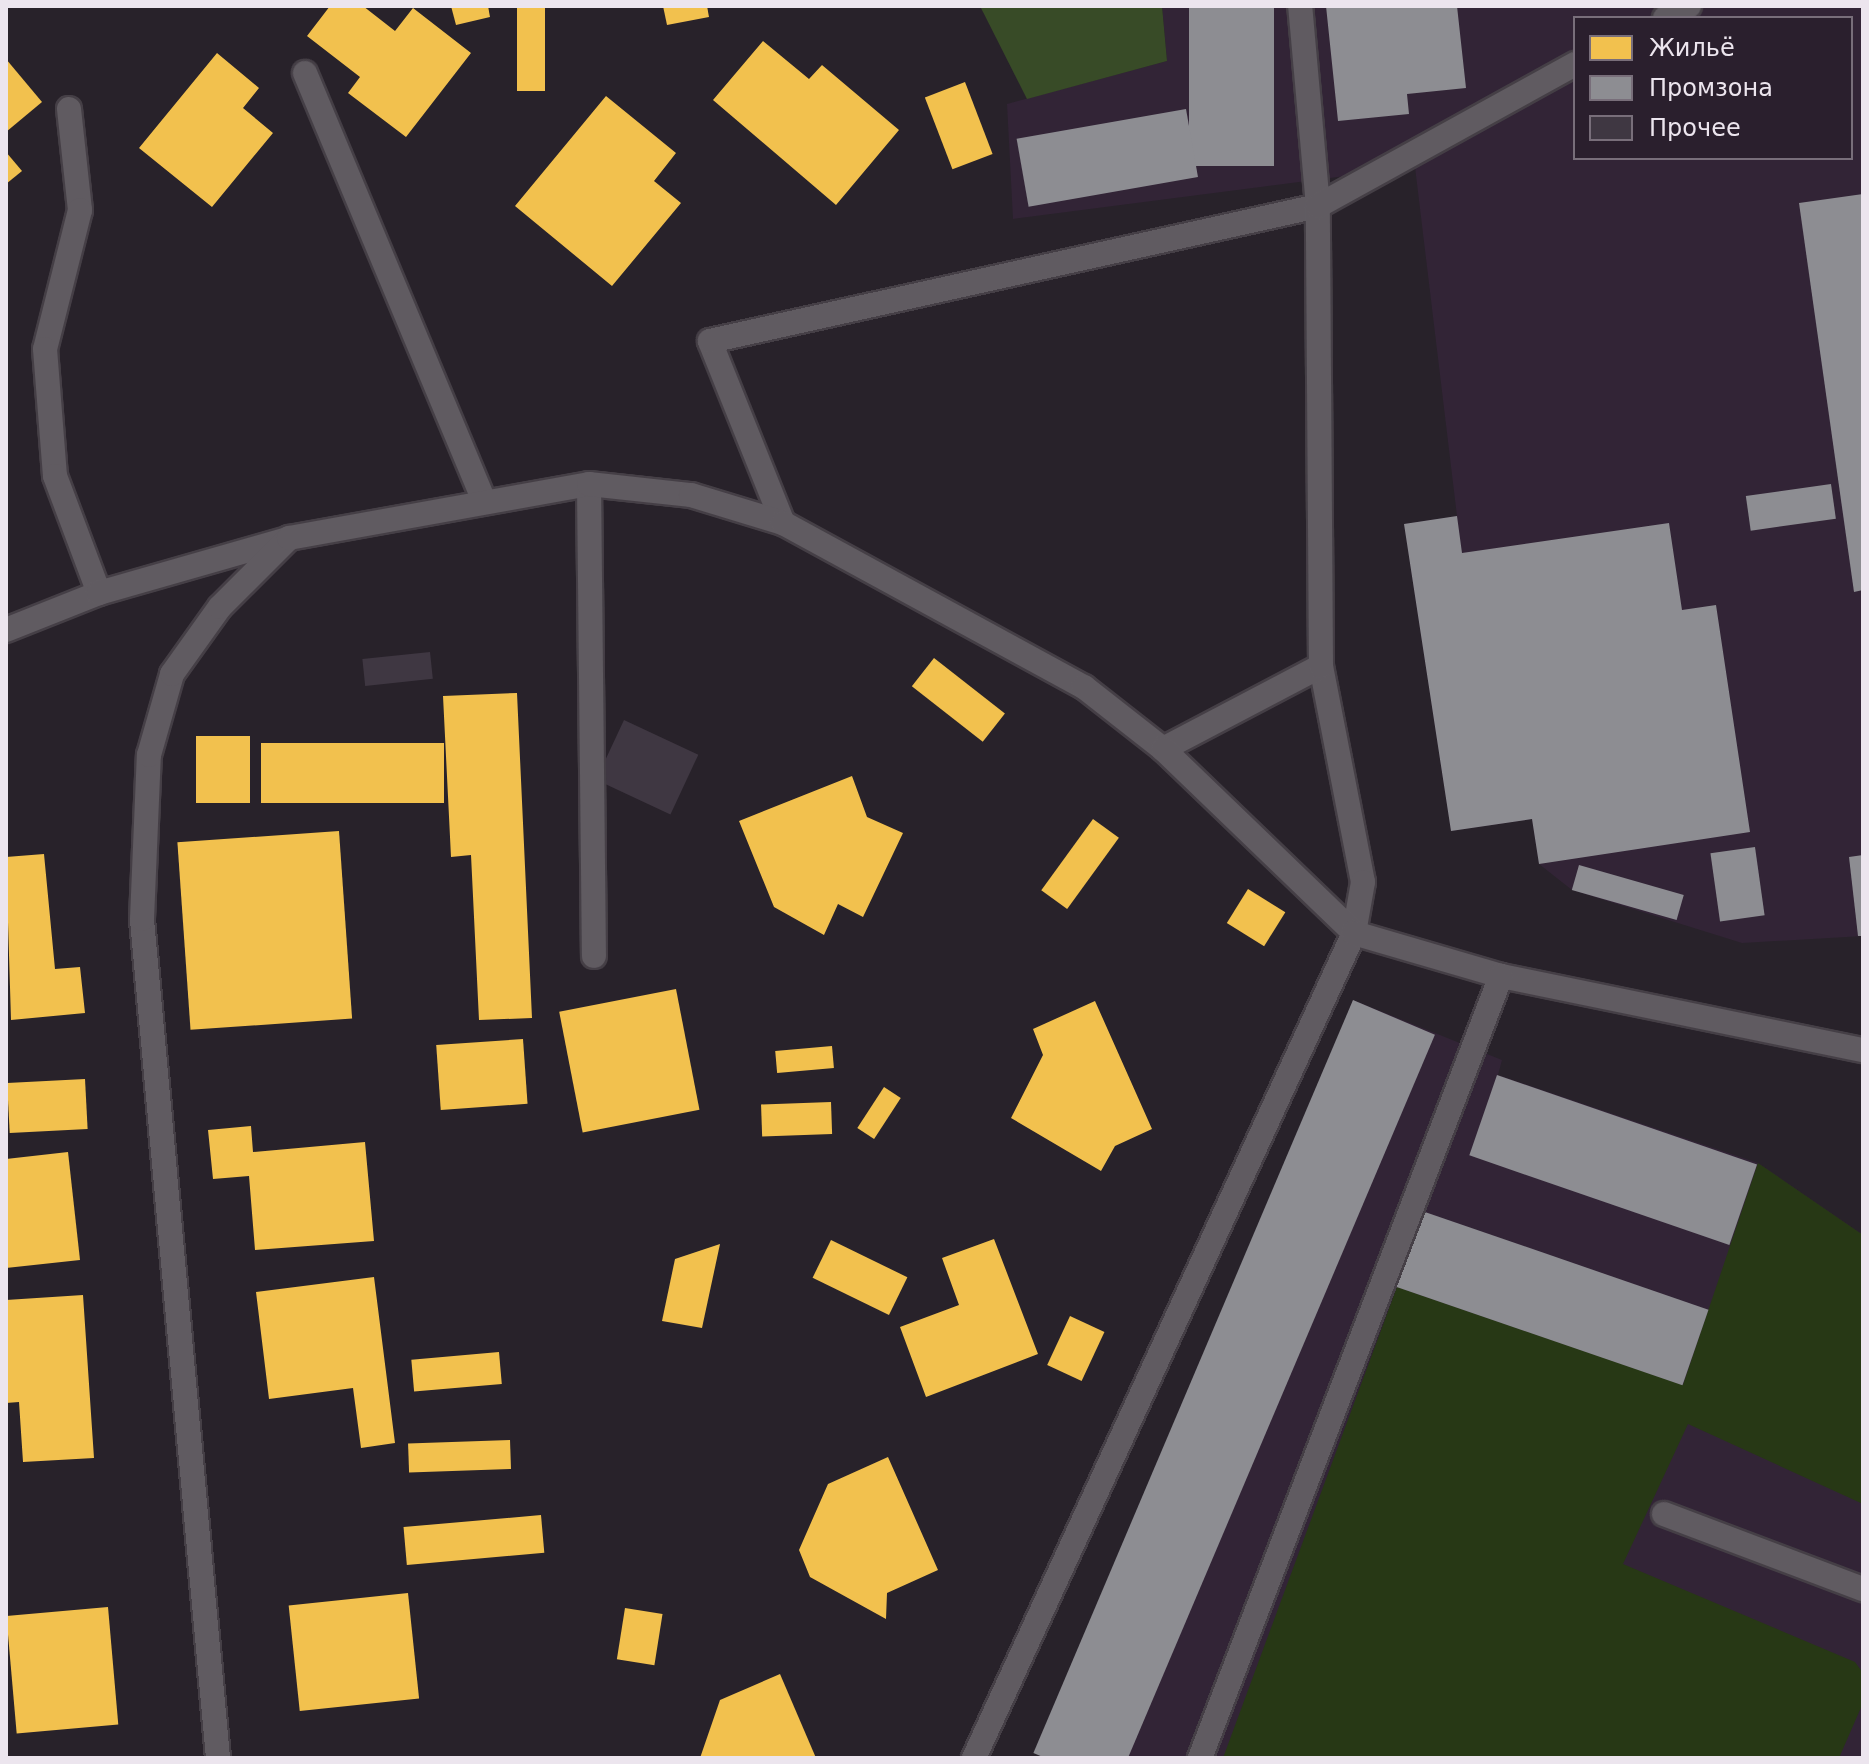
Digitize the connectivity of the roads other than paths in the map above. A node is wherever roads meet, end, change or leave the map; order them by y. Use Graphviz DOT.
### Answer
graph roads {
  1 [pos="1300,6"];
  2 [pos="1689,6"];
  3 [pos="1669,16"];
  4 [pos="1573,65"];
  5 [pos="305,73"];
  6 [pos="69,109"];
  7 [pos="1318,206"];
  8 [pos="589,484"];
  9 [pos="484,500"];
  10 [pos="783,523"];
  11 [pos="289,538"];
  12 [pos="99,593"];
  13 [pos="6,630"];
  14 [pos="1321,666"];
  15 [pos="1163,749"];
  16 [pos="1354,933"];
  17 [pos="594,956"];
  18 [pos="1501,976"];
  19 [pos="1863,1050"];
  20 [pos="1664,1514"];
  21 [pos="1863,1589"];
  22 [pos="218,1758"];
  23 [pos="974,1758"];
  24 [pos="1200,1758"];
  1 -- 7 [label="lane"];
  2 -- 3 [label="lane"];
  4 -- 7 [label="lane"];
  5 -- 9 [label="lane"];
  6 -- 12 [label="lane"];
  7 -- 10 [label="lane"];
  7 -- 14 [label="lane"];
  8 -- 9 [label="lane"];
  8 -- 10 [label="lane"];
  8 -- 17 [label="lane"];
  9 -- 11 [label="lane"];
  10 -- 15 [label="lane"];
  11 -- 12 [label="lane"];
  11 -- 22 [label="lane"];
  12 -- 13 [label="lane"];
  14 -- 15 [label="lane"];
  14 -- 16 [label="lane"];
  15 -- 16 [label="lane"];
  16 -- 18 [label="lane"];
  16 -- 23 [label="lane"];
  18 -- 19 [label="lane"];
  18 -- 24 [label="lane"];
  20 -- 21 [label="lane"];
}
